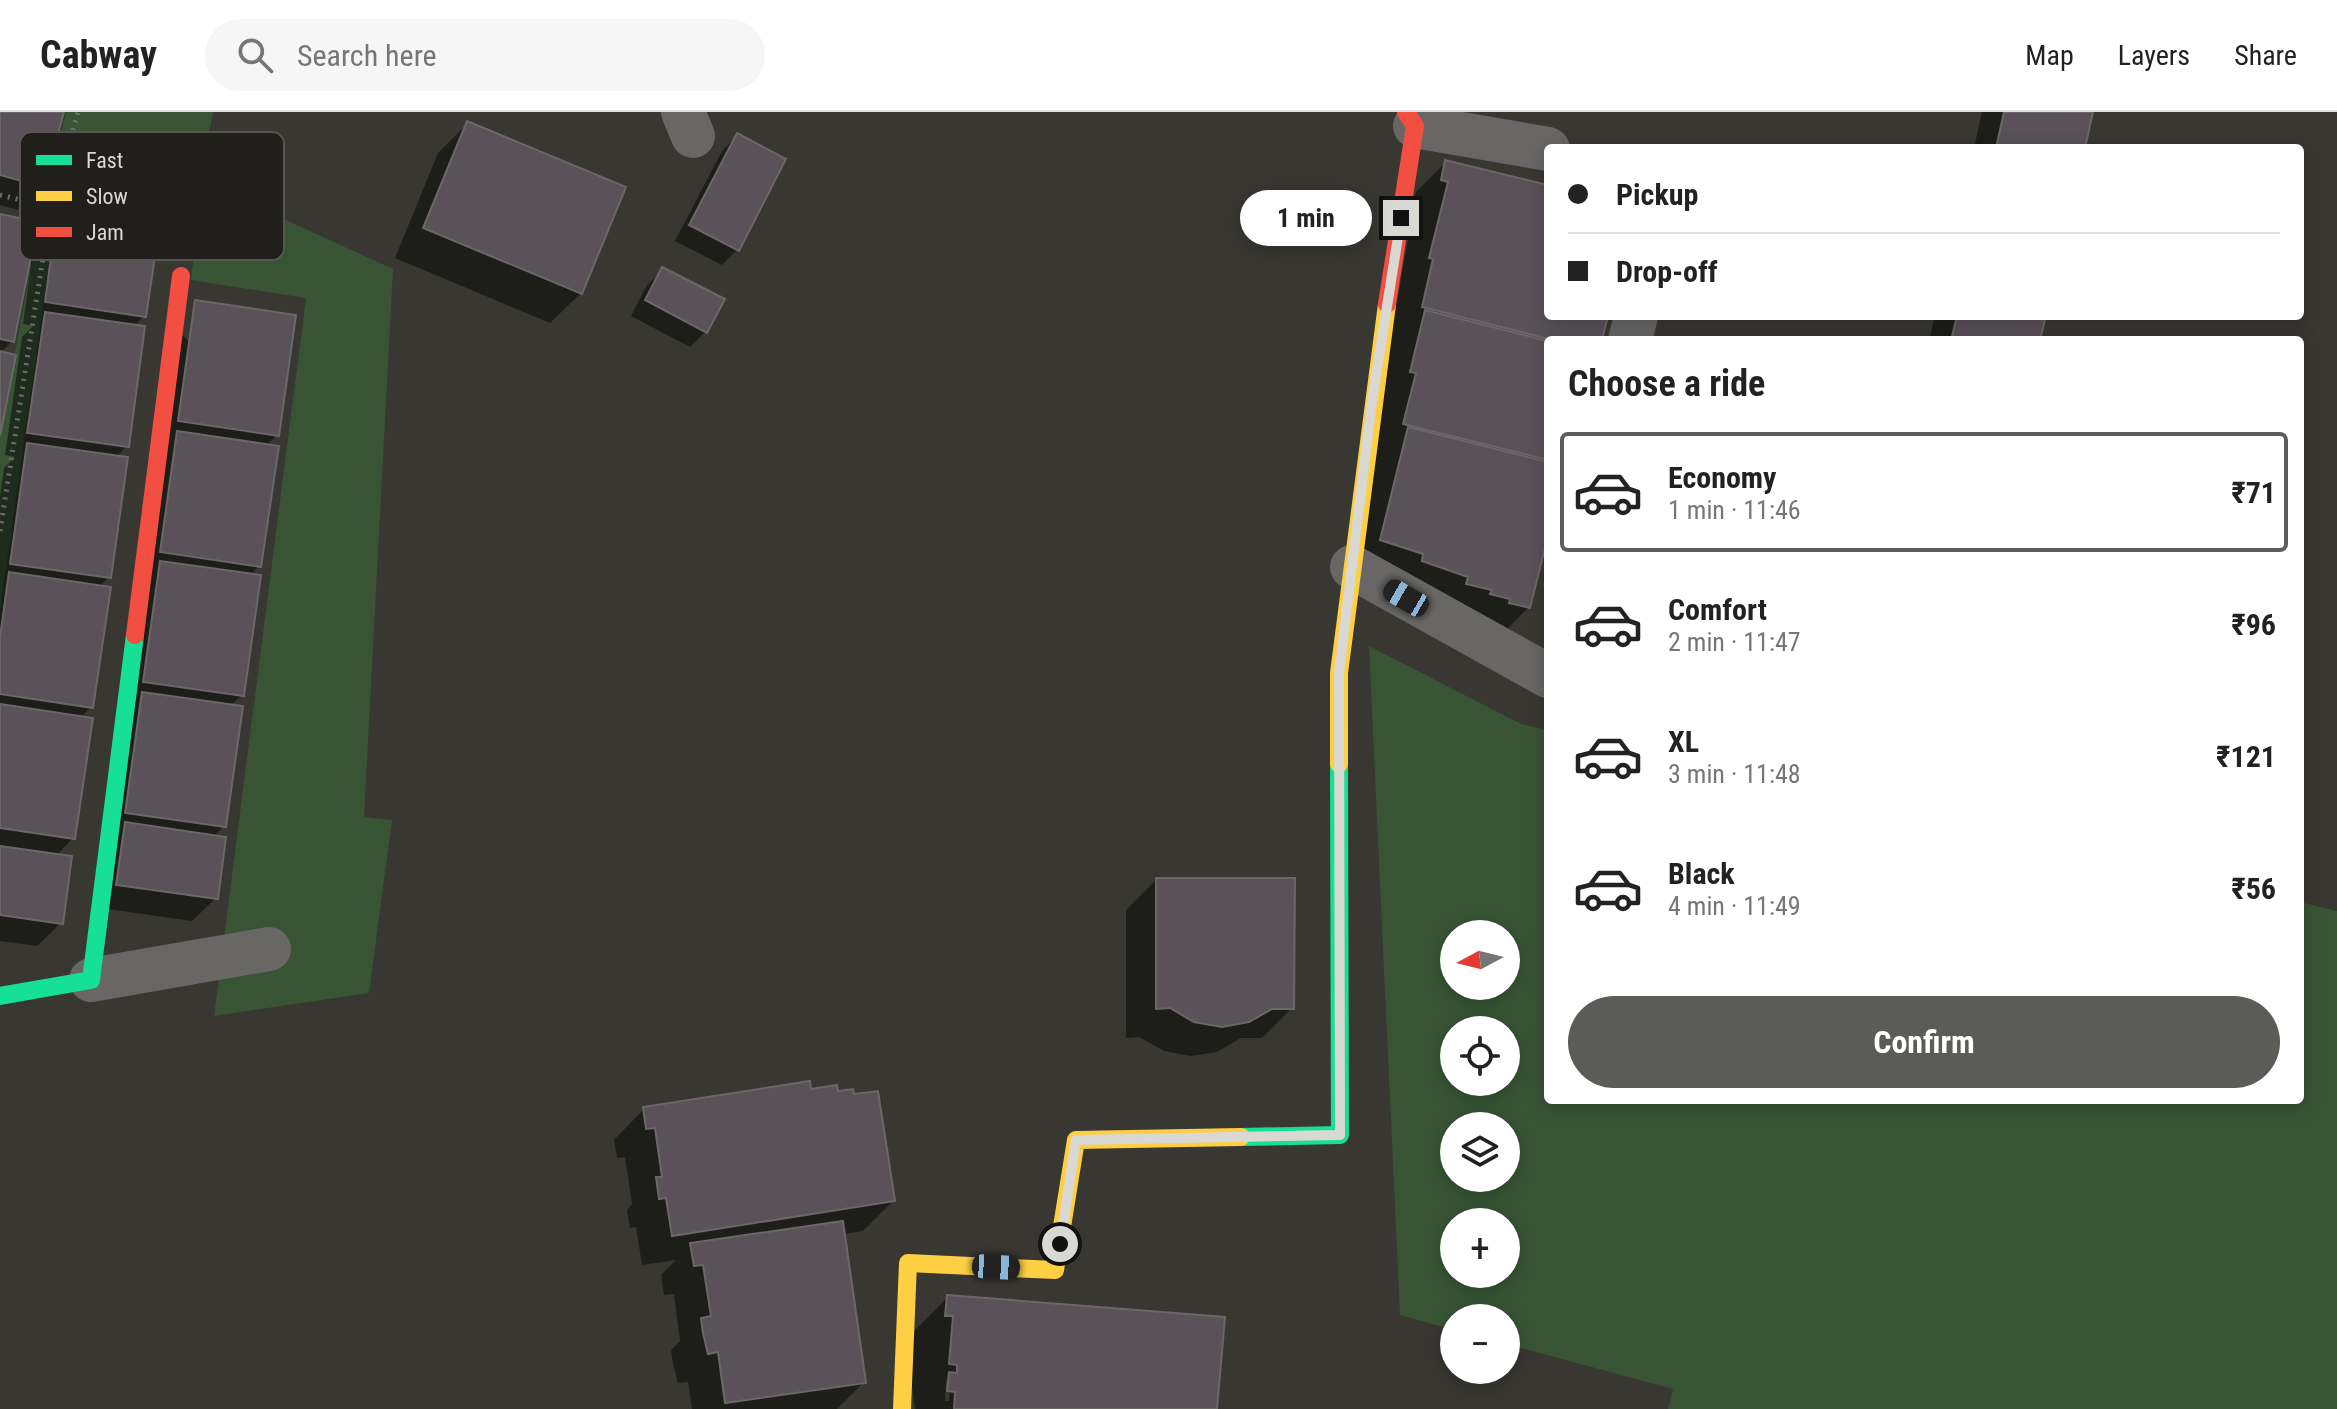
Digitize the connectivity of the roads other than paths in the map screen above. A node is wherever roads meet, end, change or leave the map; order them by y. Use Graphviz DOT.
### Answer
graph roads {
  1 [pos="1411,119"];
  2 [pos="1544,148"];
  3 [pos="181,276"];
  4 [pos="1352,567"];
  5 [pos="1544,668"];
  6 [pos="269,949"];
  7 [pos="91,980"];
  8 [pos="0,996"];
  9 [pos="902,1409"];
  1 -- 2 [label="street"];
  1 -- 4 [label="street"];
  3 -- 7 [label="street"];
  4 -- 5 [label="street"];
  4 -- 9 [label="street"];
  6 -- 7 [label="street"];
  7 -- 8 [label="street"];
}
